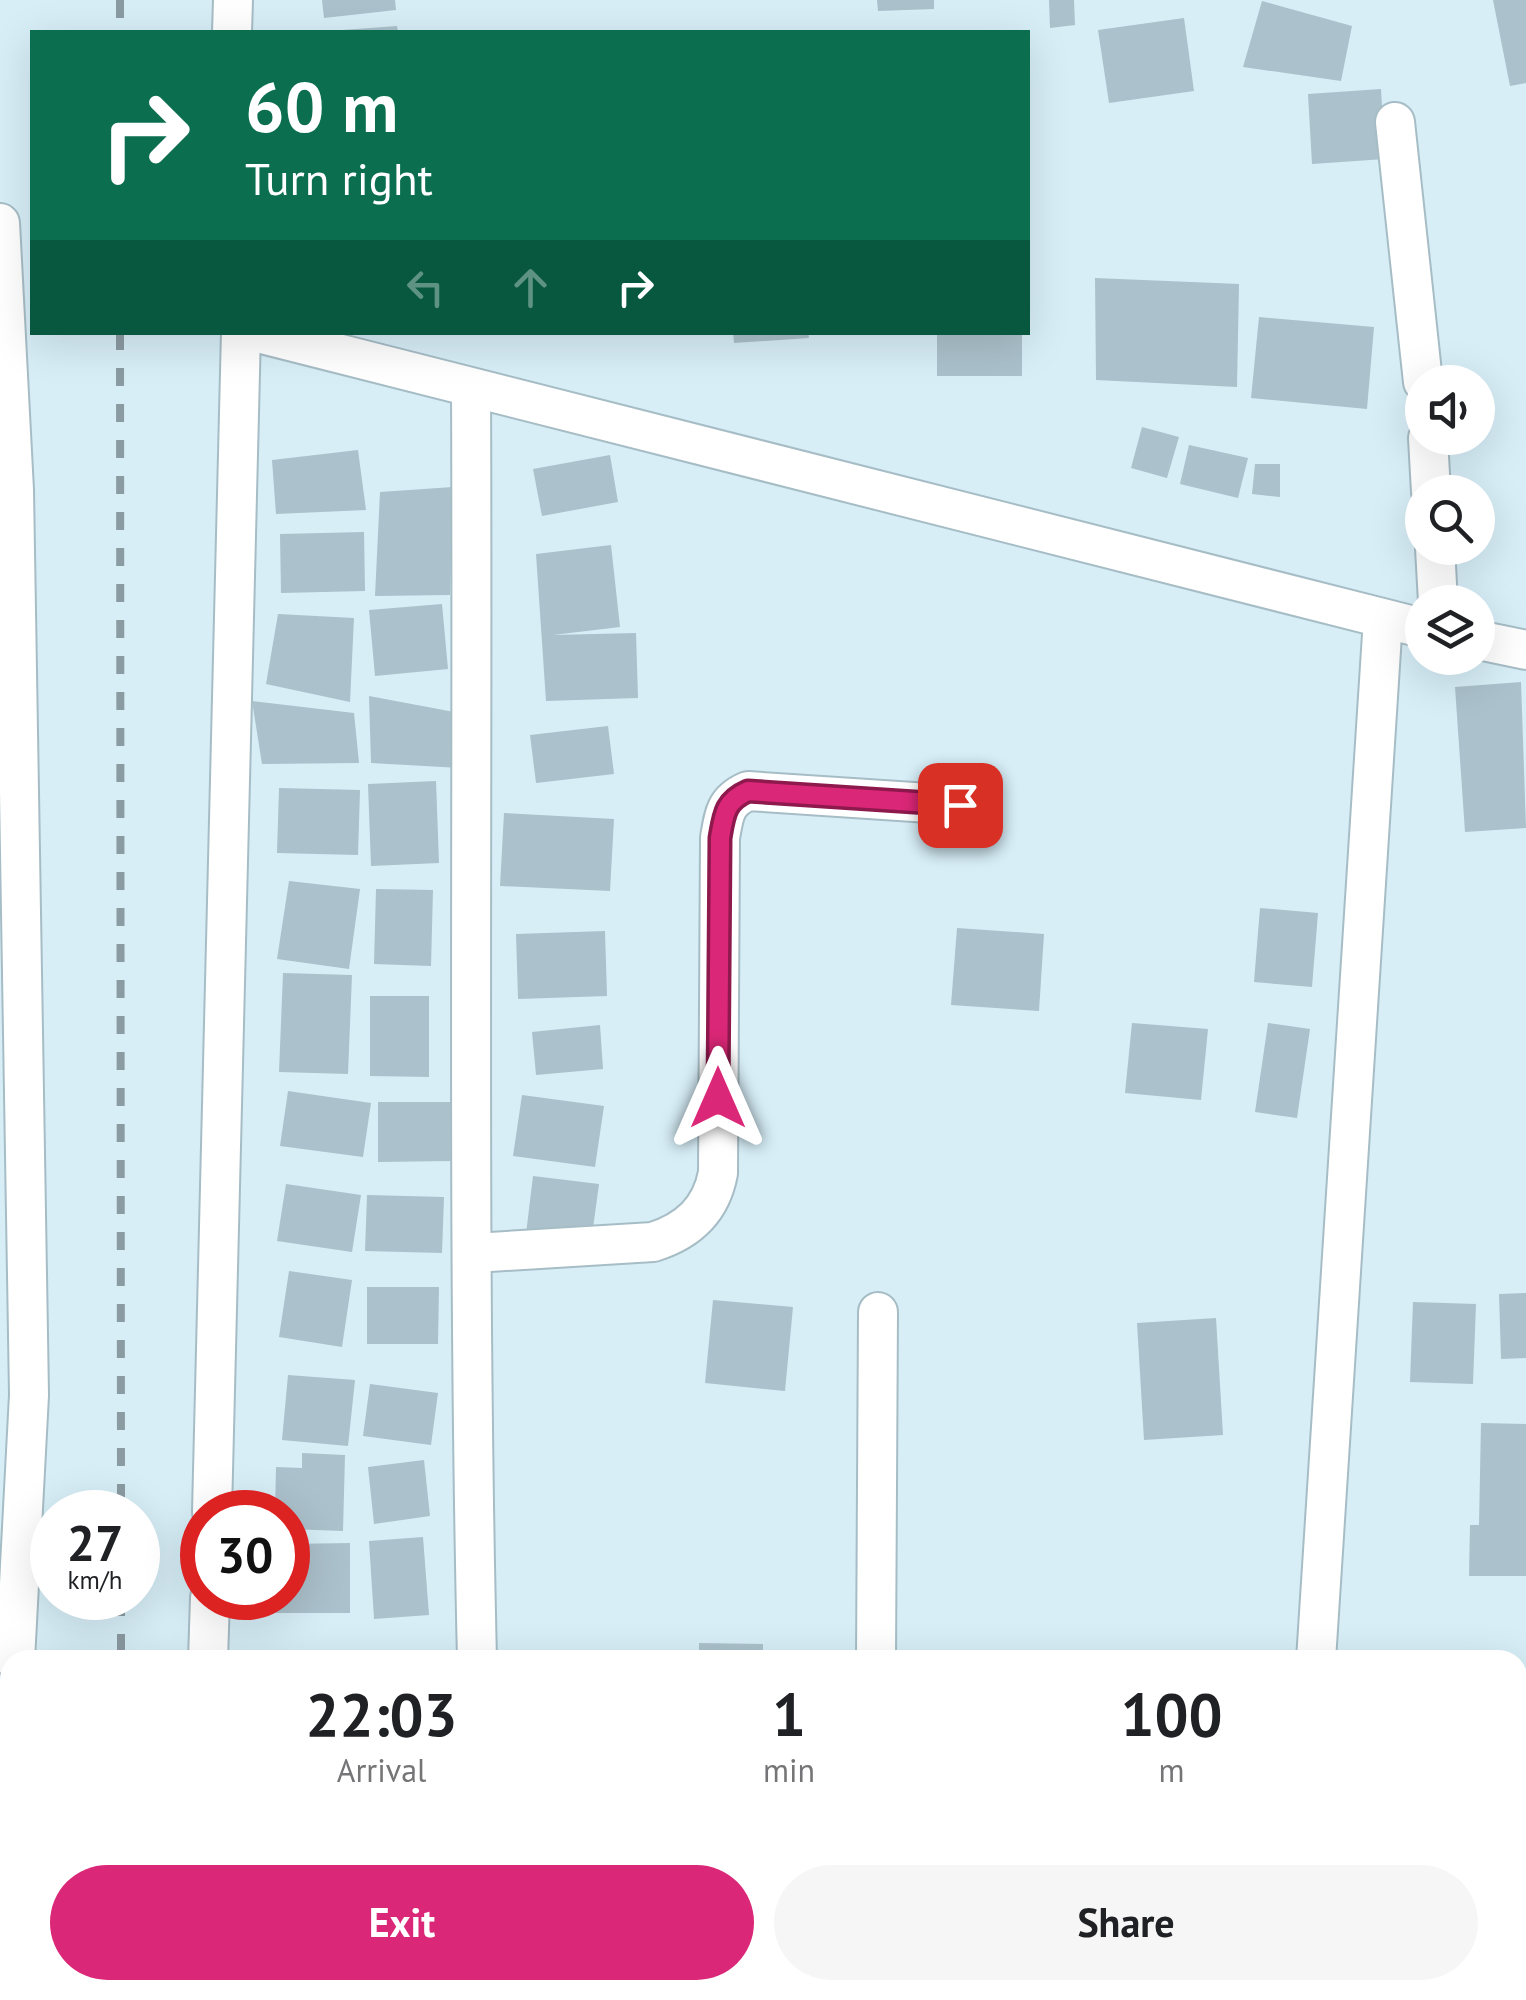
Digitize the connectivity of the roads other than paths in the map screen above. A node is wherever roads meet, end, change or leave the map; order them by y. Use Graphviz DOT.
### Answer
graph roads {
  1 [pos="233,0"];
  2 [pos="232,30"];
  3 [pos="1395,122"];
  4 [pos="0,223"];
  5 [pos="241,335"];
  6 [pos="266,335"];
  7 [pos="1421,365"];
  8 [pos="471,388"];
  9 [pos="1382,619"];
  10 [pos="1405,624"];
  11 [pos="1495,644"];
  12 [pos="1526,650"];
  13 [pos="960,805"];
  14 [pos="474,1253"];
  15 [pos="878,1312"];
  16 [pos="213,1490"];
  17 [pos="209,1620"];
  18 [pos="16,1650"];
  19 [pos="208,1650"];
  20 [pos="477,1650"];
  21 [pos="876,1650"];
  22 [pos="1317,1650"];
  23 [pos="199,2000"];
  24 [pos="207,2000"];
  1 -- 2 [label="street"];
  3 -- 7 [label="street"];
  4 -- 18 [label="street"];
  5 -- 16 [label="street"];
  6 -- 8 [label="street"];
  8 -- 9 [label="street"];
  8 -- 14 [label="street"];
  9 -- 10 [label="street"];
  9 -- 22 [label="street"];
  11 -- 12 [label="street"];
  13 -- 14 [label="street"];
  14 -- 20 [label="street"];
  15 -- 21 [label="street"];
  17 -- 19 [label="street"];
  23 -- 24 [label="street"];
}
